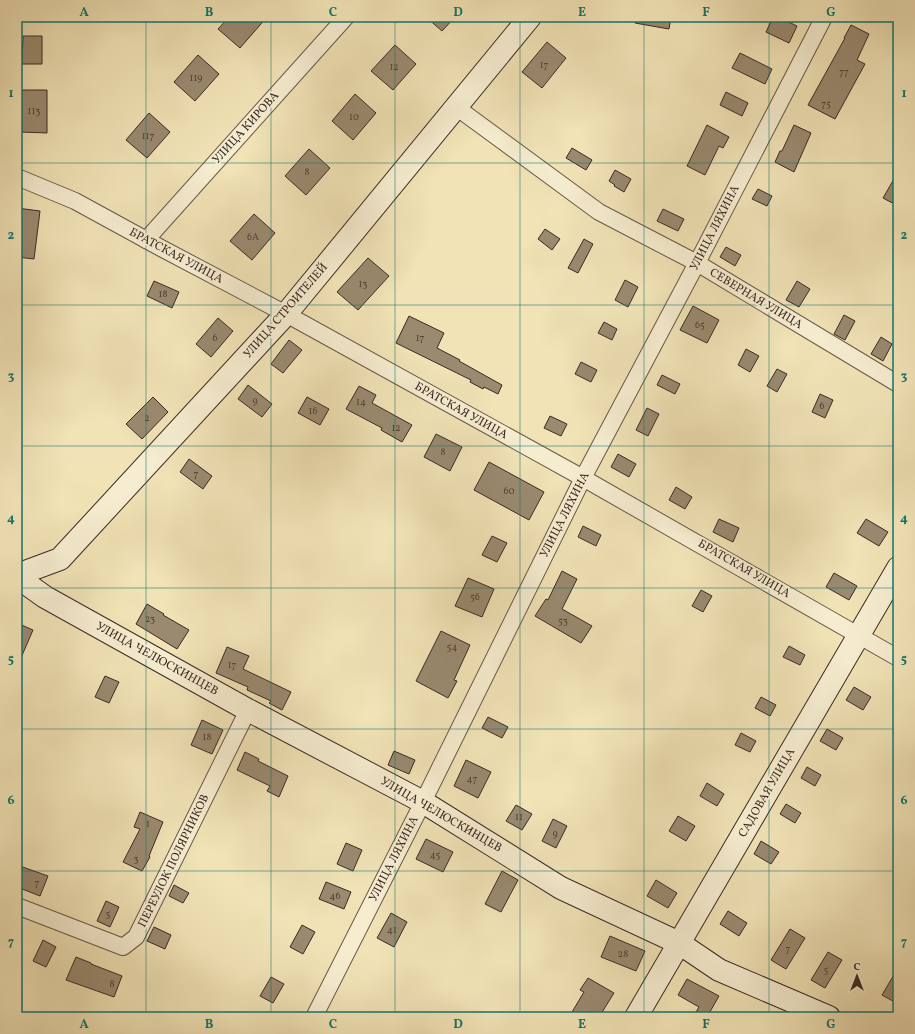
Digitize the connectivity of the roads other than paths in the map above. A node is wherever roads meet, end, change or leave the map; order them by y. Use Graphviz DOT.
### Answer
graph roads {
  1 [pos="346,17"];
  2 [pos="530,17"];
  3 [pos="824,17"];
  4 [pos="456,107"];
  5 [pos="17,177"];
  6 [pos="146,240"];
  7 [pos="697,263"];
  8 [pos="286,314"];
  9 [pos="898,384"];
  10 [pos="583,478"];
  11 [pos="898,568"];
  12 [pos="17,576"];
  13 [pos="859,635"];
  14 [pos="898,658"];
  15 [pos="248,710"];
  16 [pos="423,802"];
  17 [pos="17,906"];
  18 [pos="679,943"];
  19 [pos="314,1017"];
  20 [pos="636,1017"];
  21 [pos="829,1017"];
  1 -- 6 [label="street, УЛИЦА КИРОВА"];
  2 -- 4 [label="street, УЛИЦА СТРОИТЕЛЕЙ"];
  3 -- 7 [label="street, УЛИЦА ЛЯХИНА"];
  4 -- 7 [label="street, СЕВЕРНАЯ УЛИЦА"];
  4 -- 8 [label="street, УЛИЦА СТРОИТЕЛЕЙ"];
  5 -- 6 [label="street, БРАТСКАЯ УЛИЦА"];
  6 -- 8 [label="street, БРАТСКАЯ УЛИЦА"];
  7 -- 9 [label="street, СЕВЕРНАЯ УЛИЦА"];
  7 -- 10 [label="street, УЛИЦА ЛЯХИНА"];
  8 -- 10 [label="street, БРАТСКАЯ УЛИЦА"];
  8 -- 12 [label="street, УЛИЦА СТРОИТЕЛЕЙ"];
  10 -- 13 [label="street, БРАТСКАЯ УЛИЦА"];
  10 -- 16 [label="street, УЛИЦА ЛЯХИНА"];
  11 -- 13 [label="street, САДОВАЯ УЛИЦА"];
  12 -- 15 [label="street, УЛИЦА ЧЕЛЮСКИНЦЕВ"];
  13 -- 14 [label="street, БРАТСКАЯ УЛИЦА"];
  13 -- 18 [label="street, САДОВАЯ УЛИЦА"];
  15 -- 16 [label="street, УЛИЦА ЧЕЛЮСКИНЦЕВ"];
  15 -- 17 [label="street, ПЕРЕУЛОК ПОЛЯРНИКОВ"];
  16 -- 18 [label="street, УЛИЦА ЧЕЛЮСКИНЦЕВ"];
  16 -- 19 [label="street, УЛИЦА ЛЯХИНА"];
  18 -- 20 [label="street, САДОВАЯ УЛИЦА"];
  18 -- 21 [label="street, УЛИЦА ЧЕЛЮСКИНЦЕВ"];
}
